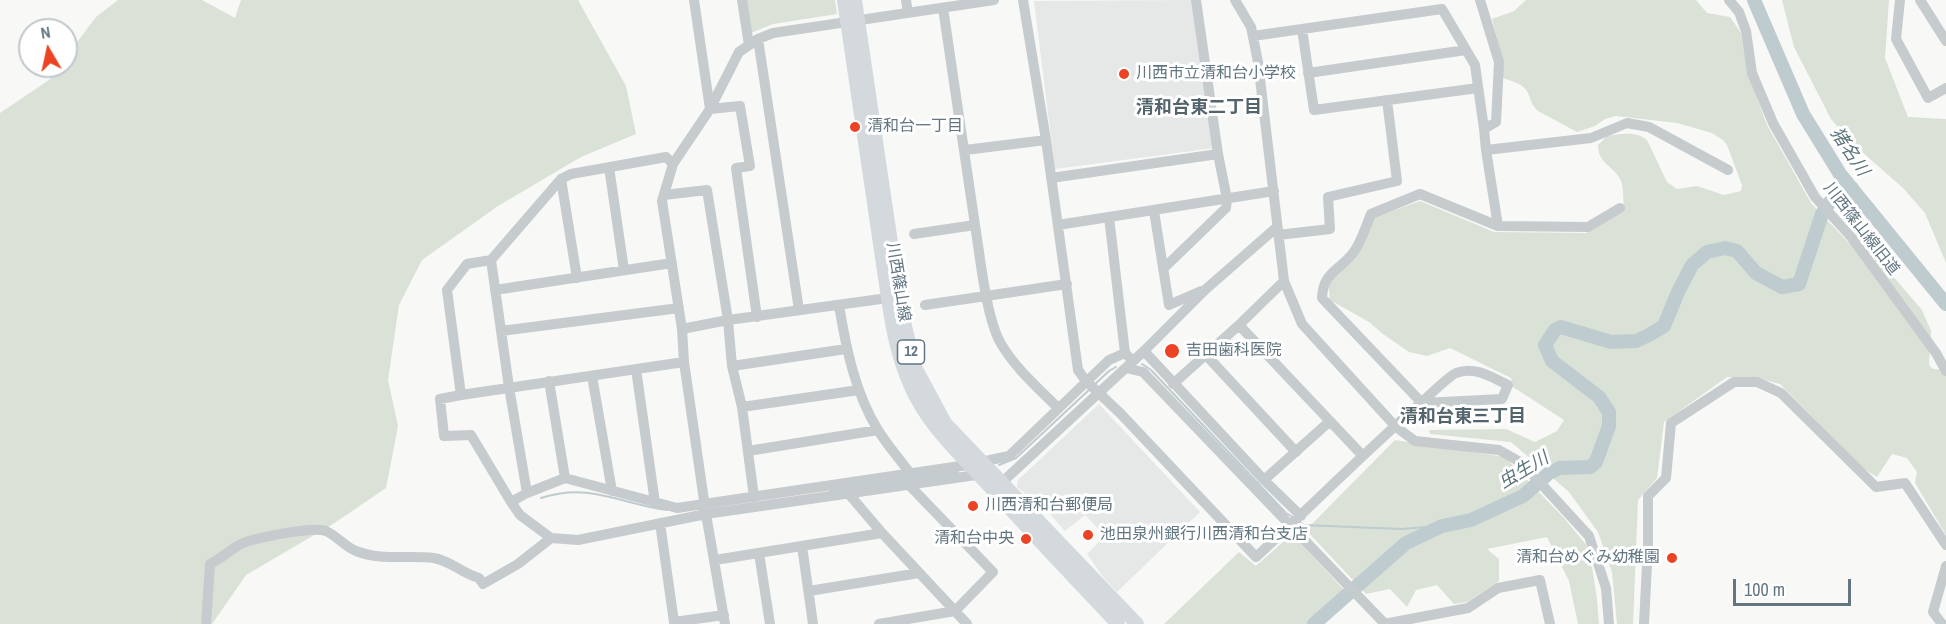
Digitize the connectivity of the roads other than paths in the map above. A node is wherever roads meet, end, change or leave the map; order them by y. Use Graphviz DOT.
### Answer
graph roads {
  1 [pos="694,0"];
  2 [pos="742,0"];
  3 [pos="844,0"];
  4 [pos="855,0"];
  5 [pos="906,0"];
  6 [pos="994,0"];
  7 [pos="1023,0"];
  8 [pos="1196,0"];
  9 [pos="1235,0"];
  10 [pos="1480,0"];
  11 [pos="1729,0"];
  12 [pos="1900,0"];
  13 [pos="1920,0"];
  14 [pos="943,8"];
  15 [pos="908,13"];
  16 [pos="853,21"];
  17 [pos="1302,29"];
  18 [pos="1253,36"];
  19 [pos="1945,38"];
  20 [pos="753,42"];
  21 [pos="1466,50"];
  22 [pos="1308,73"];
  23 [pos="1478,88"];
  24 [pos="1946,88"];
  25 [pos="1387,100"];
  26 [pos="710,109"];
  27 [pos="1484,129"];
  28 [pos="1046,140"];
  29 [pos="965,150"];
  30 [pos="1486,150"];
  31 [pos="1218,154"];
  32 [pos="673,164"];
  33 [pos="609,167"];
  34 [pos="1728,170"];
  35 [pos="1051,178"];
  36 [pos="561,179"];
  37 [pos="1274,192"];
  38 [pos="664,195"];
  39 [pos="1227,199"];
  40 [pos="1620,208"];
  41 [pos="1154,211"];
  42 [pos="1109,217"];
  43 [pos="975,225"];
  44 [pos="1058,225"];
  45 [pos="1498,226"];
  46 [pos="1277,231"];
  47 [pos="914,234"];
  48 [pos="491,260"];
  49 [pos="672,263"];
  50 [pos="1163,269"];
  51 [pos="624,270"];
  52 [pos="577,278"];
  53 [pos="1284,281"];
  54 [pos="1067,285"];
  55 [pos="1206,289"];
  56 [pos="495,290"];
  57 [pos="987,296"];
  58 [pos="888,298"];
  59 [pos="839,305"];
  60 [pos="926,305"];
  61 [pos="679,308"];
  62 [pos="799,310"];
  63 [pos="757,316"];
  64 [pos="728,320"];
  65 [pos="1239,325"];
  66 [pos="682,329"];
  67 [pos="501,331"];
  68 [pos="846,349"];
  69 [pos="1144,351"];
  70 [pos="1125,353"];
  71 [pos="1206,355"];
  72 [pos="684,362"];
  73 [pos="1130,364"];
  74 [pos="732,366"];
  75 [pos="636,369"];
  76 [pos="1946,371"];
  77 [pos="592,376"];
  78 [pos="549,381"];
  79 [pos="1173,384"];
  80 [pos="509,387"];
  81 [pos="1092,387"];
  82 [pos="859,390"];
  83 [pos="461,395"];
  84 [pos="1422,403"];
  85 [pos="742,407"];
  86 [pos="1058,408"];
  87 [pos="1330,421"];
  88 [pos="1396,426"];
  89 [pos="878,430"];
  90 [pos="748,450"];
  91 [pos="1296,452"];
  92 [pos="1362,455"];
  93 [pos="979,469"];
  94 [pos="909,472"];
  95 [pos="565,478"];
  96 [pos="1264,480"];
  97 [pos="909,485"];
  98 [pos="998,487"];
  99 [pos="612,491"];
  100 [pos="527,493"];
  101 [pos="848,493"];
  102 [pos="754,497"];
  103 [pos="511,502"];
  104 [pos="655,503"];
  105 [pos="705,508"];
  106 [pos="1295,521"];
  107 [pos="660,523"];
  108 [pos="882,534"];
  109 [pos="551,538"];
  110 [pos="1946,545"];
  111 [pos="802,546"];
  112 [pos="759,553"];
  113 [pos="715,560"];
  114 [pos="1946,566"];
  115 [pos="919,573"];
  116 [pos="809,591"];
  117 [pos="955,611"];
  118 [pos="724,619"];
  119 [pos="1379,622"];
  120 [pos="207,624"];
  121 [pos="770,624"];
  122 [pos="813,624"];
  123 [pos="879,624"];
  124 [pos="967,624"];
  125 [pos="1118,624"];
  126 [pos="1137,624"];
  127 [pos="1550,624"];
  128 [pos="1609,624"];
  129 [pos="1644,624"];
  130 [pos="1942,624"];
  1 -- 26 [label="street"];
  2 -- 20 [label="street"];
  3 -- 16 [label="main road, 川西篠山線 / 12"];
  4 -- 16 [label="main road, 川西篠山線 / 12"];
  5 -- 15 [label="street"];
  6 -- 14 [label="street"];
  7 -- 28 [label="street"];
  8 -- 31 [label="street"];
  9 -- 18 [label="street"];
  10 -- 27 [label="street"];
  11 -- 76 [label="street, 川西篠山線旧道"];
  12 -- 24 [label="street"];
  13 -- 19 [label="street"];
  14 -- 15 [label="street"];
  14 -- 29 [label="street"];
  15 -- 16 [label="street"];
  16 -- 20 [label="street"];
  16 -- 58 [label="main road, 川西篠山線 / 12"];
  16 -- 93 [label="main road, 川西篠山線 / 12"];
  17 -- 18 [label="street"];
  17 -- 21 [label="street"];
  17 -- 22 [label="street"];
  18 -- 37 [label="street"];
  20 -- 26 [label="street"];
  20 -- 62 [label="street"];
  21 -- 22 [label="street"];
  21 -- 23 [label="street"];
  22 -- 25 [label="street"];
  23 -- 25 [label="street"];
  23 -- 27 [label="street"];
  25 -- 46 [label="street"];
  26 -- 32 [label="street"];
  26 -- 63 [label="street"];
  27 -- 30 [label="street"];
  28 -- 29 [label="street"];
  28 -- 35 [label="street"];
  29 -- 43 [label="street"];
  30 -- 34 [label="street"];
  30 -- 45 [label="street"];
  31 -- 35 [label="street"];
  31 -- 39 [label="street"];
  32 -- 33 [label="street"];
  32 -- 38 [label="street"];
  33 -- 36 [label="street"];
  33 -- 51 [label="street"];
  35 -- 44 [label="street"];
  36 -- 48 [label="street"];
  36 -- 52 [label="street"];
  37 -- 39 [label="street"];
  37 -- 46 [label="street"];
  38 -- 49 [label="street"];
  38 -- 64 [label="street"];
  39 -- 41 [label="street"];
  39 -- 50 [label="street"];
  40 -- 45 [label="street"];
  41 -- 42 [label="street"];
  41 -- 50 [label="street"];
  42 -- 44 [label="street"];
  42 -- 70 [label="street"];
  43 -- 47 [label="street"];
  43 -- 57 [label="street"];
  44 -- 54 [label="street"];
  45 -- 84 [label="street"];
  46 -- 53 [label="street"];
  46 -- 55 [label="street"];
  48 -- 56 [label="street"];
  48 -- 83 [label="street"];
  49 -- 51 [label="street"];
  49 -- 61 [label="street"];
  50 -- 55 [label="street"];
  51 -- 52 [label="street"];
  52 -- 56 [label="street"];
  53 -- 65 [label="street"];
  53 -- 88 [label="street"];
  54 -- 57 [label="street"];
  54 -- 81 [label="street"];
  55 -- 69 [label="street"];
  56 -- 67 [label="street"];
  57 -- 60 [label="street"];
  57 -- 86 [label="street"];
  58 -- 59 [label="street"];
  58 -- 93 [label="main road, 川西篠山線 / 12"];
  59 -- 62 [label="street"];
  59 -- 68 [label="street"];
  61 -- 66 [label="street"];
  61 -- 67 [label="street"];
  62 -- 63 [label="street"];
  63 -- 64 [label="street"];
  64 -- 66 [label="street"];
  64 -- 74 [label="street"];
  65 -- 71 [label="street"];
  65 -- 87 [label="street"];
  66 -- 72 [label="street"];
  67 -- 80 [label="street"];
  68 -- 74 [label="street"];
  68 -- 82 [label="street"];
  69 -- 73 [label="street"];
  69 -- 79 [label="street"];
  70 -- 73 [label="street"];
  70 -- 81 [label="street"];
  71 -- 79 [label="street"];
  71 -- 91 [label="street"];
  72 -- 75 [label="street"];
  72 -- 105 [label="street"];
  73 -- 81 [label="street"];
  73 -- 106 [label="street"];
  74 -- 85 [label="street"];
  75 -- 77 [label="street"];
  75 -- 104 [label="street"];
  77 -- 78 [label="street"];
  77 -- 99 [label="street"];
  78 -- 80 [label="street"];
  78 -- 95 [label="street"];
  79 -- 96 [label="street"];
  80 -- 83 [label="street"];
  80 -- 100 [label="street"];
  81 -- 86 [label="street"];
  81 -- 98 [label="street"];
  81 -- 106 [label="street"];
  82 -- 85 [label="street"];
  82 -- 89 [label="street"];
  83 -- 103 [label="street"];
  84 -- 84 [label="street"];
  84 -- 88 [label="street"];
  85 -- 90 [label="street"];
  86 -- 93 [label="street"];
  87 -- 91 [label="street"];
  87 -- 92 [label="street"];
  88 -- 92 [label="street"];
  88 -- 128 [label="street"];
  89 -- 90 [label="street"];
  89 -- 94 [label="street"];
  90 -- 102 [label="street"];
  91 -- 96 [label="street"];
  92 -- 106 [label="street"];
  93 -- 94 [label="street"];
  93 -- 97 [label="street"];
  93 -- 98 [label="main road, 川西篠山線 / 12"];
  94 -- 102 [label="street"];
  95 -- 99 [label="street"];
  95 -- 100 [label="street"];
  96 -- 106 [label="street"];
  97 -- 101 [label="street"];
  97 -- 117 [label="street"];
  98 -- 125 [label="main road, 川西篠山線 / 12"];
  98 -- 126 [label="main road, 川西篠山線 / 12"];
  99 -- 104 [label="street"];
  100 -- 103 [label="street"];
  101 -- 105 [label="street"];
  101 -- 108 [label="street"];
  102 -- 105 [label="street"];
  103 -- 109 [label="street"];
  104 -- 105 [label="street"];
  105 -- 107 [label="street"];
  105 -- 113 [label="street"];
  106 -- 119 [label="street"];
  107 -- 109 [label="street"];
  107 -- 118 [label="street"];
  108 -- 111 [label="street"];
  108 -- 115 [label="street"];
  109 -- 120 [label="street"];
  110 -- 129 [label="street"];
  111 -- 112 [label="street"];
  111 -- 116 [label="street"];
  112 -- 113 [label="street"];
  112 -- 121 [label="street"];
  113 -- 118 [label="street"];
  114 -- 130 [label="street"];
  115 -- 116 [label="street"];
  115 -- 117 [label="street"];
  116 -- 122 [label="street"];
  117 -- 123 [label="street"];
  117 -- 124 [label="street"];
  119 -- 127 [label="street"];
}
